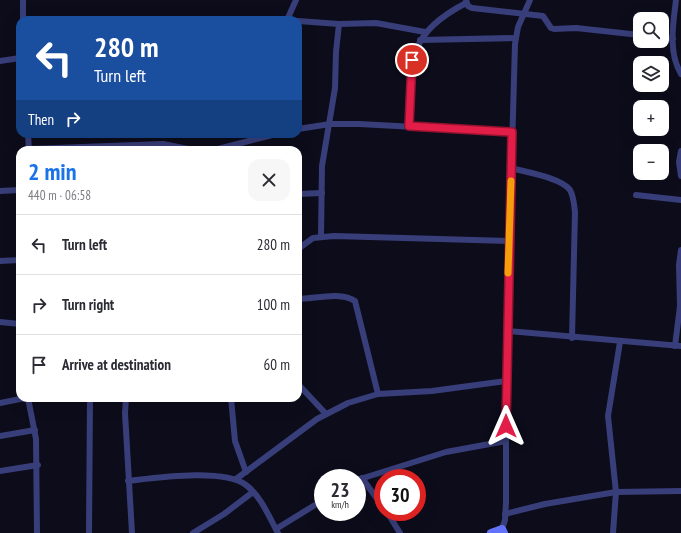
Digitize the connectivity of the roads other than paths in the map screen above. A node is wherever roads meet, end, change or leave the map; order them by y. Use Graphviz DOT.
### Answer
graph roads {
  1 [pos="23,0"];
  2 [pos="296,0"];
  3 [pos="530,0"];
  4 [pos="676,0"];
  5 [pos="466,2"];
  6 [pos="523,13"];
  7 [pos="23,16"];
  8 [pos="289,16"];
  9 [pos="302,21"];
  10 [pos="339,24"];
  11 [pos="425,32"];
  12 [pos="633,34"];
  13 [pos="516,38"];
  14 [pos="669,39"];
  15 [pos="672,39"];
  16 [pos="420,40"];
  17 [pos="673,48"];
  18 [pos="681,49"];
  19 [pos="16,59"];
  20 [pos="0,61"];
  21 [pos="681,74"];
  22 [pos="330,124"];
  23 [pos="409,126"];
  24 [pos="302,128"];
  25 [pos="512,132"];
  26 [pos="257,138"];
  27 [pos="138,146"];
  28 [pos="173,146"];
  29 [pos="228,146"];
  30 [pos="681,151"];
  31 [pos="511,168"];
  32 [pos="681,176"];
  33 [pos="16,190"];
  34 [pos="0,191"];
  35 [pos="322,193"];
  36 [pos="302,194"];
  37 [pos="636,195"];
  38 [pos="681,200"];
  39 [pos="321,236"];
  40 [pos="509,241"];
  41 [pos="302,246"];
  42 [pos="681,250"];
  43 [pos="16,260"];
  44 [pos="0,261"];
  45 [pos="302,299"];
  46 [pos="0,322"];
  47 [pos="16,324"];
  48 [pos="507,331"];
  49 [pos="572,338"];
  50 [pos="620,342"];
  51 [pos="678,346"];
  52 [pos="506,381"];
  53 [pos="302,388"];
  54 [pos="378,394"];
  55 [pos="16,400"];
  56 [pos="29,402"];
  57 [pos="90,402"];
  58 [pos="126,402"];
  59 [pos="231,402"];
  60 [pos="0,403"];
  61 [pos="326,414"];
  62 [pos="35,430"];
  63 [pos="0,436"];
  64 [pos="506,441"];
  65 [pos="38,465"];
  66 [pos="0,471"];
  67 [pos="246,472"];
  68 [pos="366,477"];
  69 [pos="236,480"];
  70 [pos="128,481"];
  71 [pos="366,486"];
  72 [pos="253,492"];
  73 [pos="616,492"];
  74 [pos="681,492"];
  75 [pos="374,496"];
  76 [pos="314,506"];
  77 [pos="505,514"];
  78 [pos="392,521"];
  79 [pos="277,531"];
  80 [pos="503,531"];
  81 [pos="37,533"];
  82 [pos="89,533"];
  83 [pos="132,533"];
  84 [pos="193,533"];
  85 [pos="400,533"];
  86 [pos="491,533"];
  87 [pos="613,533"];
  1 -- 7 [label="street"];
  2 -- 8 [label="street"];
  3 -- 6 [label="street"];
  4 -- 15 [label="street"];
  5 -- 6 [label="street"];
  5 -- 11 [label="street"];
  6 -- 12 [label="street"];
  6 -- 13 [label="street"];
  9 -- 10 [label="street"];
  10 -- 11 [label="street"];
  10 -- 22 [label="street"];
  11 -- 16 [label="street"];
  13 -- 16 [label="street"];
  13 -- 25 [label="street"];
  14 -- 15 [label="street"];
  15 -- 17 [label="street"];
  16 -- 23 [label="street"];
  17 -- 18 [label="street"];
  17 -- 21 [label="street"];
  19 -- 20 [label="street"];
  22 -- 23 [label="street"];
  22 -- 24 [label="street"];
  22 -- 35 [label="street"];
  23 -- 25 [label="street"];
  25 -- 31 [label="street"];
  26 -- 29 [label="street"];
  27 -- 28 [label="street"];
  30 -- 32 [label="street"];
  31 -- 40 [label="street"];
  31 -- 49 [label="street"];
  33 -- 34 [label="street"];
  35 -- 36 [label="street"];
  35 -- 39 [label="street"];
  37 -- 38 [label="street"];
  39 -- 40 [label="street"];
  39 -- 41 [label="street"];
  40 -- 48 [label="street"];
  42 -- 51 [label="street"];
  43 -- 44 [label="street"];
  45 -- 54 [label="street"];
  46 -- 47 [label="street"];
  48 -- 49 [label="street"];
  48 -- 52 [label="street"];
  49 -- 50 [label="street"];
  50 -- 51 [label="street"];
  50 -- 73 [label="street"];
  52 -- 54 [label="street"];
  52 -- 64 [label="street"];
  53 -- 61 [label="street"];
  54 -- 61 [label="street"];
  55 -- 60 [label="street"];
  56 -- 62 [label="street"];
  57 -- 82 [label="street"];
  58 -- 70 [label="street"];
  59 -- 67 [label="street"];
  61 -- 67 [label="street"];
  62 -- 63 [label="street"];
  62 -- 65 [label="street"];
  64 -- 68 [label="street"];
  64 -- 77 [label="street"];
  65 -- 66 [label="street"];
  65 -- 81 [label="street"];
  67 -- 69 [label="street"];
  69 -- 70 [label="street"];
  69 -- 72 [label="street"];
  70 -- 83 [label="street"];
  71 -- 75 [label="street"];
  72 -- 79 [label="street"];
  72 -- 84 [label="street"];
  73 -- 74 [label="street"];
  73 -- 77 [label="street"];
  73 -- 87 [label="street"];
  76 -- 79 [label="street"];
  77 -- 80 [label="street"];
  78 -- 85 [label="street"];
  80 -- 86 [label="main road"];
}
